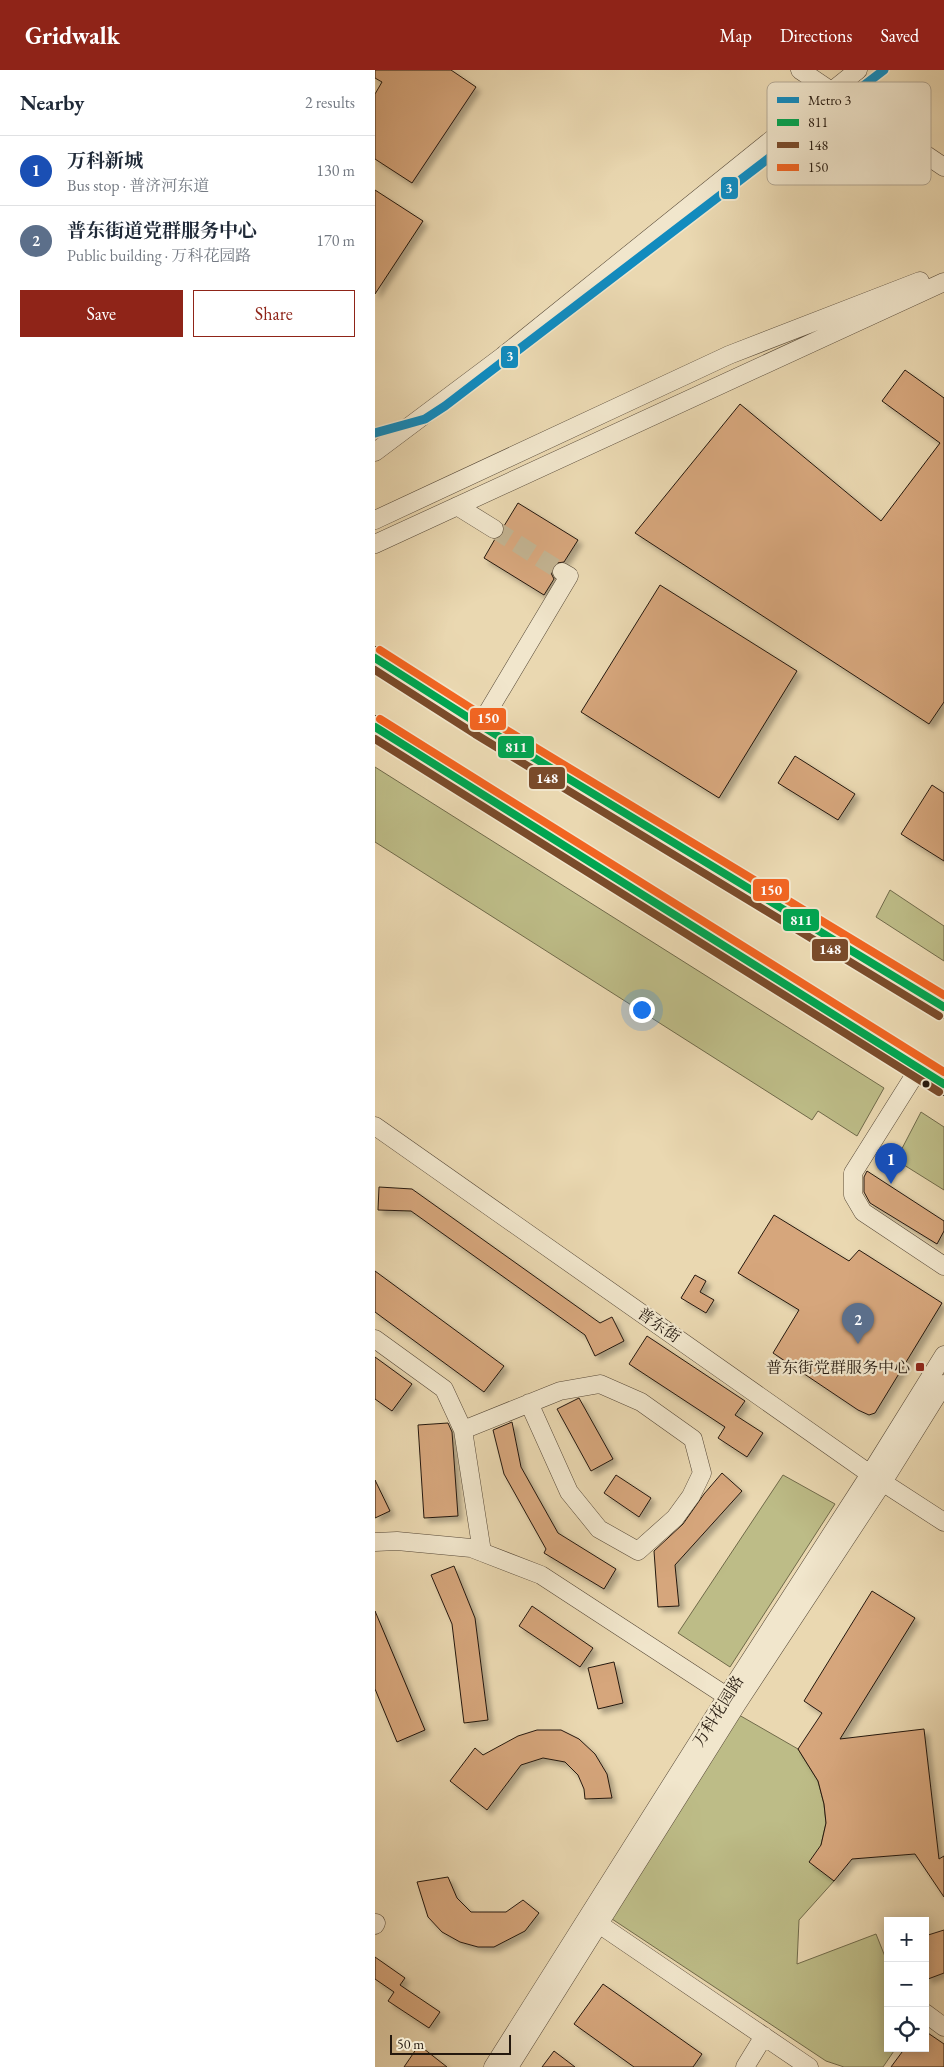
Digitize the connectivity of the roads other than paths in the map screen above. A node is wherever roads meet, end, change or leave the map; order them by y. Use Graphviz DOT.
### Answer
graph roads {
  1 [pos="800,70"];
  2 [pos="858,70"];
  3 [pos="817,82"];
  4 [pos="844,82"];
  5 [pos="767,144"];
  6 [pos="931,158"];
  7 [pos="944,167"];
  8 [pos="944,272"];
  9 [pos="944,282"];
  10 [pos="375,452"];
  11 [pos="457,506"];
  12 [pos="375,520"];
  13 [pos="494,529"];
  14 [pos="375,544"];
  15 [pos="562,572"];
  16 [pos="375,658"];
  17 [pos="480,725"];
  18 [pos="375,727"];
  19 [pos="944,1007"];
  20 [pos="919,1068"];
  21 [pos="944,1084"];
  22 [pos="375,1126"];
  23 [pos="944,1266"];
  24 [pos="375,1338"];
  25 [pos="944,1355"];
  26 [pos="944,1384"];
  27 [pos="529,1403"];
  28 [pos="463,1430"];
  29 [pos="877,1478"];
  30 [pos="944,1522"];
  31 [pos="375,1542"];
  32 [pos="482,1552"];
  33 [pos="732,1700"];
  34 [pos="594,1920"];
  35 [pos="929,2016"];
  36 [pos="944,2027"];
  37 [pos="765,2036"];
  38 [pos="493,2067"];
  39 [pos="509,2067"];
  40 [pos="745,2067"];
  41 [pos="809,2067"];
  1 -- 3 [label="street"];
  2 -- 4 [label="street"];
  5 -- 10 [label="street"];
  6 -- 7 [label="street"];
  8 -- 12 [label="street"];
  9 -- 11 [label="street"];
  11 -- 13 [label="street"];
  11 -- 14 [label="street"];
  15 -- 17 [label="street"];
  16 -- 17 [label="main road"];
  17 -- 19 [label="main road"];
  18 -- 20 [label="main road"];
  20 -- 21 [label="main road"];
  20 -- 23 [label="street"];
  22 -- 29 [label="street, 普东街"];
  24 -- 28 [label="street"];
  25 -- 29 [label="street, 万科花园路"];
  26 -- 29 [label="street, 万科花园路"];
  27 -- 27 [label="street"];
  27 -- 28 [label="street"];
  28 -- 32 [label="street"];
  29 -- 30 [label="street, 普东街"];
  29 -- 33 [label="street, 万科花园路"];
  31 -- 32 [label="street"];
  32 -- 33 [label="street"];
  33 -- 34 [label="street, 万科花园路"];
  34 -- 37 [label="street"];
  34 -- 38 [label="street, 万科花园路"];
  34 -- 39 [label="street, 万科花园路"];
  35 -- 36 [label="street"];
  37 -- 40 [label="street"];
  37 -- 41 [label="street"];
}
